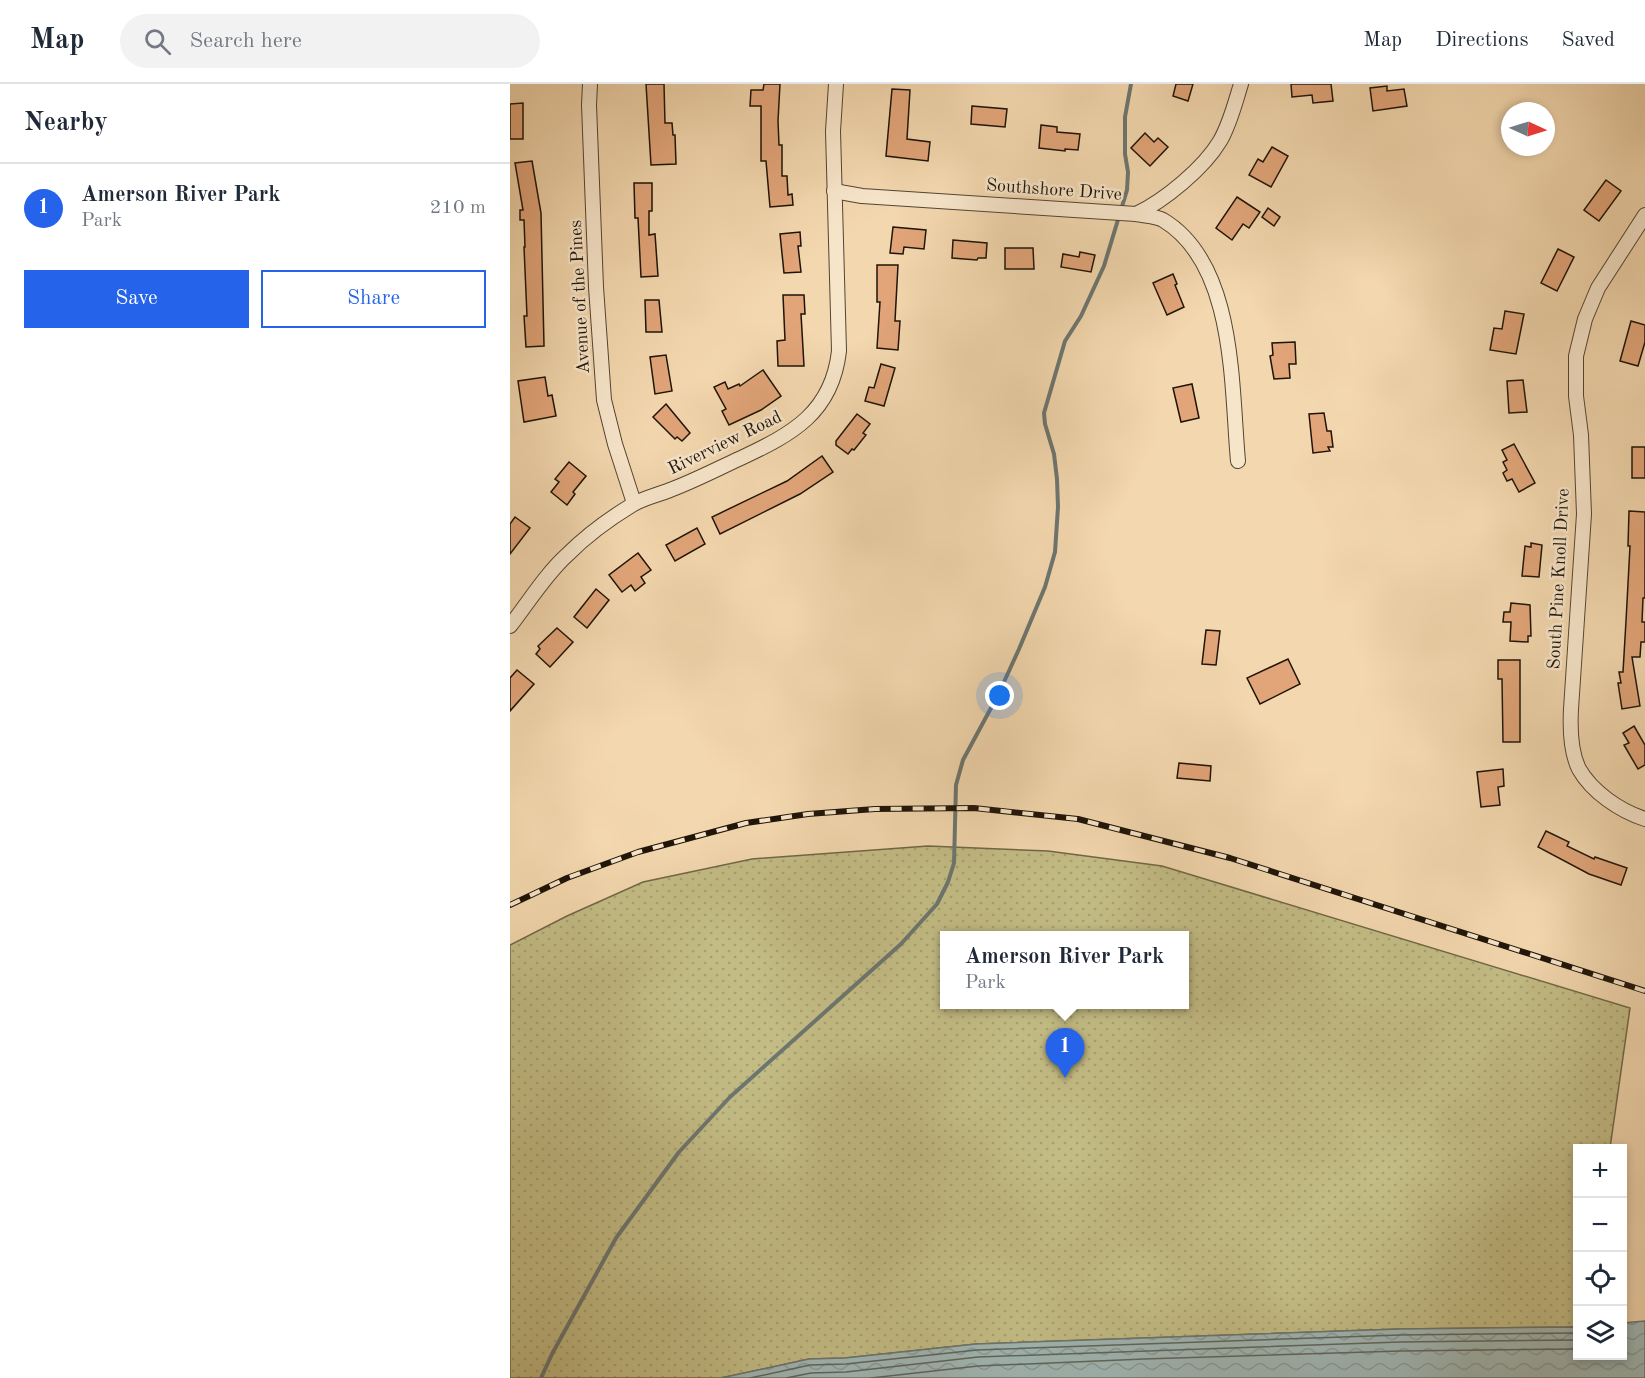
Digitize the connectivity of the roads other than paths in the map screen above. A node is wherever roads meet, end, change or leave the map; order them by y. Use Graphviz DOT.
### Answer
graph roads {
  1 [pos="590,84"];
  2 [pos="836,84"];
  3 [pos="1241,84"];
  4 [pos="834,191"];
  5 [pos="1136,214"];
  6 [pos="1645,215"];
  7 [pos="1238,461"];
  8 [pos="634,503"];
  9 [pos="510,626"];
  10 [pos="1645,819"];
  1 -- 8 [label="street, Avenue of the Pines"];
  2 -- 4 [label="street, Riverview Road"];
  3 -- 5 [label="street, Southshore Drive"];
  4 -- 5 [label="street, Southshore Drive"];
  4 -- 8 [label="street, Riverview Road"];
  5 -- 7 [label="street"];
  6 -- 10 [label="street, South Pine Knoll Drive"];
  8 -- 9 [label="street, Riverview Road"];
}
